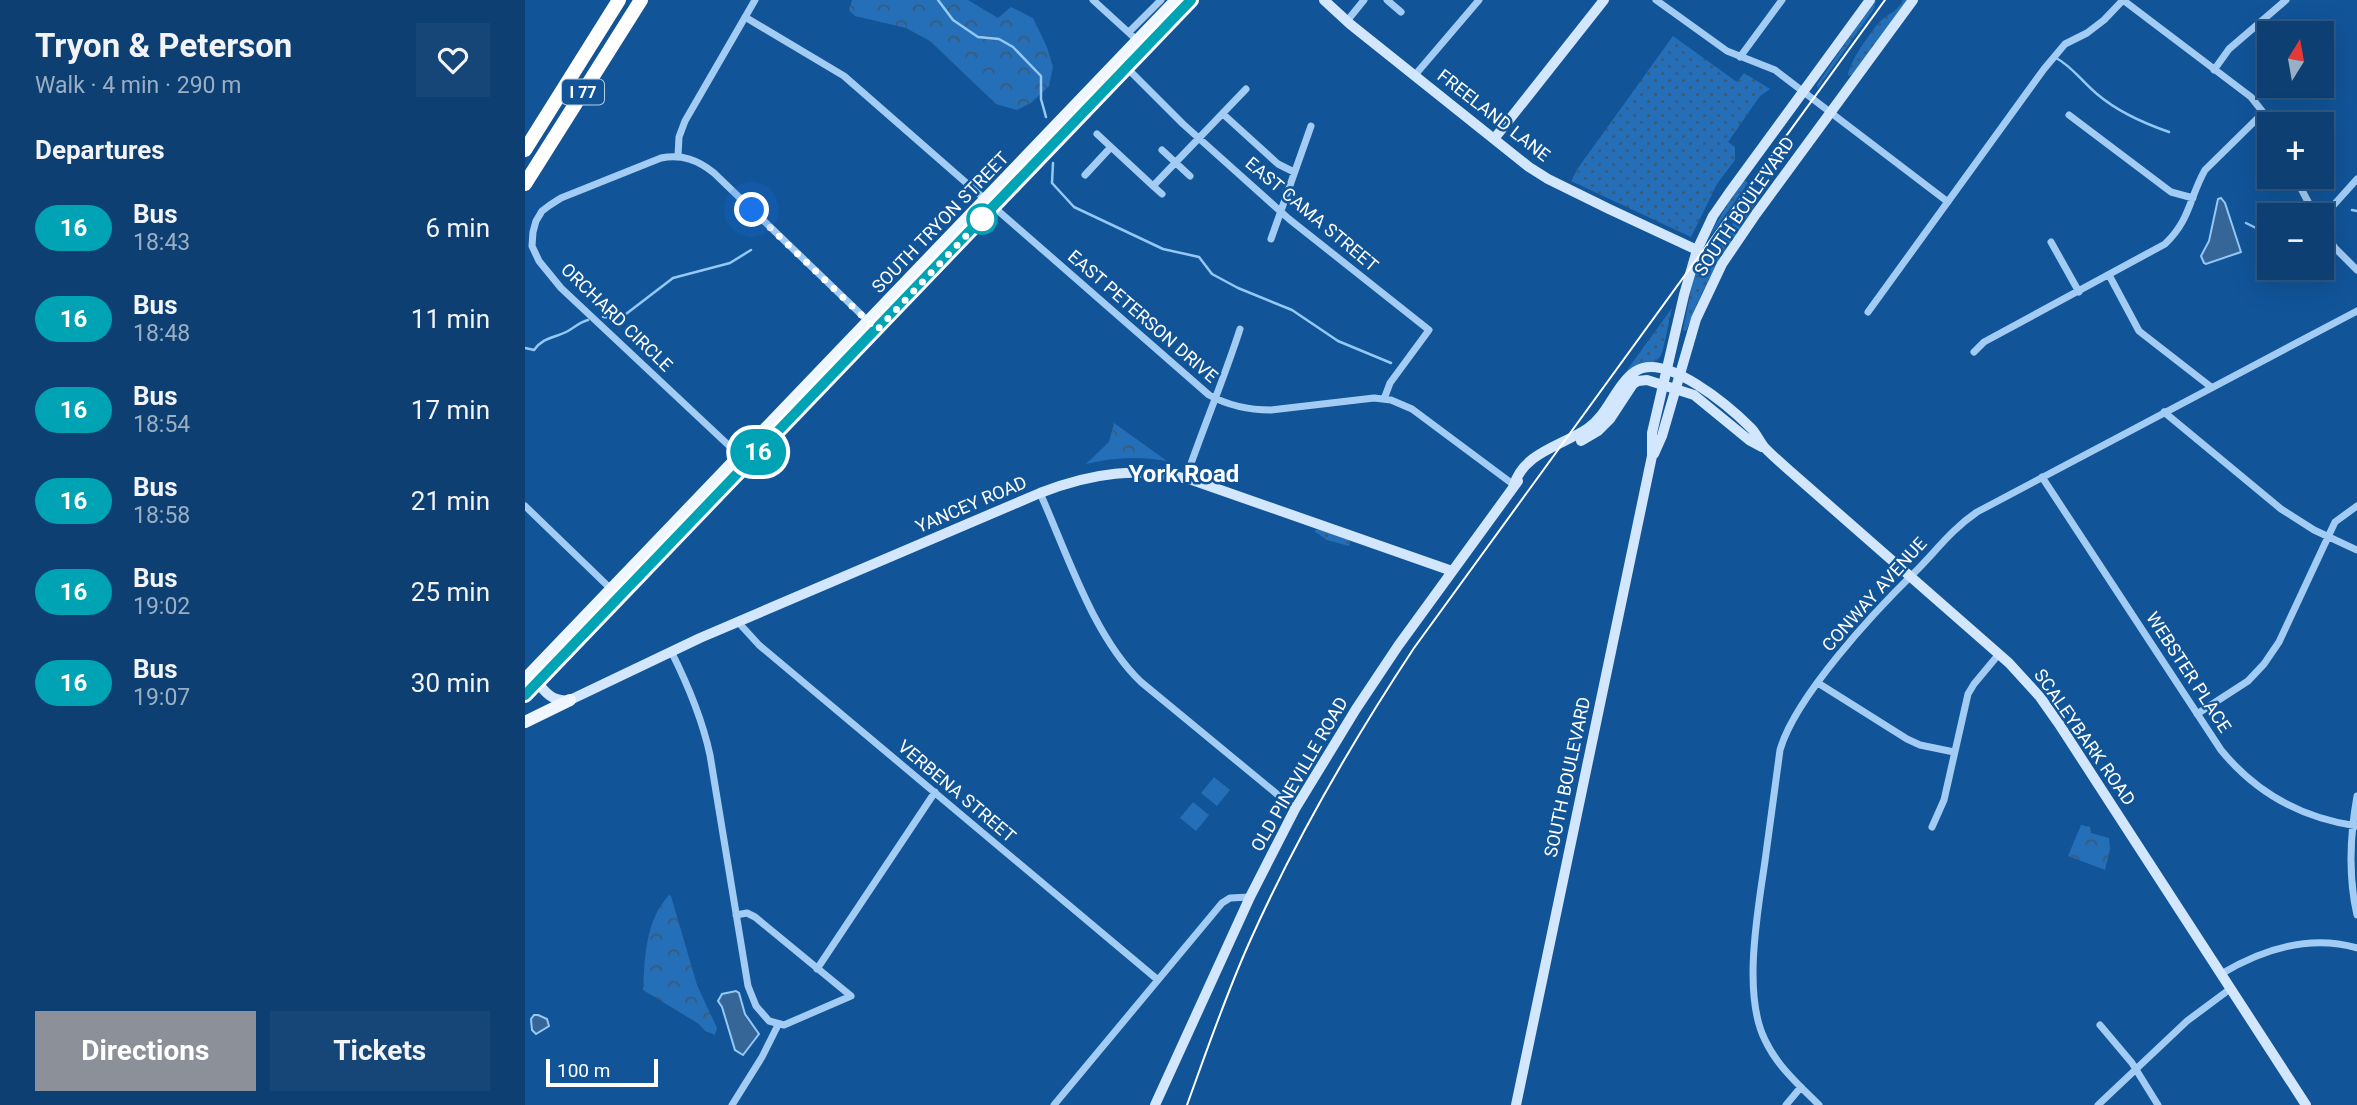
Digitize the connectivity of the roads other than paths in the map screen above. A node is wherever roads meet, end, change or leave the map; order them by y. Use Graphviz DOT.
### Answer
graph roads {
  1 [pos="619,0"];
  2 [pos="641,0"];
  3 [pos="755,0"];
  4 [pos="1094,0"];
  5 [pos="1161,0"];
  6 [pos="1177,0"];
  7 [pos="1190,0"];
  8 [pos="1324,0"];
  9 [pos="1364,0"];
  10 [pos="1387,0"];
  11 [pos="1479,0"];
  12 [pos="1604,0"];
  13 [pos="1656,0"];
  14 [pos="1782,0"];
  15 [pos="1870,0"];
  16 [pos="1913,0"];
  17 [pos="2123,0"];
  18 [pos="2286,0"];
  19 [pos="1401,12"];
  20 [pos="745,17"];
  21 [pos="1347,21"];
  22 [pos="1137,40"];
  23 [pos="1740,57"];
  24 [pos="1122,64"];
  25 [pos="2214,69"];
  26 [pos="1415,75"];
  27 [pos="1247,89"];
  28 [pos="1803,91"];
  29 [pos="1830,111"];
  30 [pos="2262,112"];
  31 [pos="1223,114"];
  32 [pos="2069,115"];
  33 [pos="2257,119"];
  34 [pos="1311,127"];
  35 [pos="1097,134"];
  36 [pos="1199,138"];
  37 [pos="1494,139"];
  38 [pos="1111,147"];
  39 [pos="525,150"];
  40 [pos="1162,150"];
  41 [pos="678,156"];
  42 [pos="1175,162"];
  43 [pos="1294,172"];
  44 [pos="1085,175"];
  45 [pos="1190,176"];
  46 [pos="2357,179"];
  47 [pos="525,184"];
  48 [pos="1153,186"];
  49 [pos="1162,194"];
  50 [pos="2193,198"];
  51 [pos="1948,202"];
  52 [pos="989,203"];
  53 [pos="2334,205"];
  54 [pos="1279,211"];
  55 [pos="1271,239"];
  56 [pos="2051,242"];
  57 [pos="2334,247"];
  58 [pos="1697,250"];
  59 [pos="2357,270"];
  60 [pos="2109,275"];
  61 [pos="2078,292"];
  62 [pos="2357,311"];
  63 [pos="1868,312"];
  64 [pos="873,326"];
  65 [pos="1240,329"];
  66 [pos="1974,352"];
  67 [pos="1667,369"];
  68 [pos="1679,374"];
  69 [pos="1663,384"];
  70 [pos="2211,387"];
  71 [pos="1675,388"];
  72 [pos="1214,398"];
  73 [pos="1384,399"];
  74 [pos="2165,412"];
  75 [pos="1765,448"];
  76 [pos="741,456"];
  77 [pos="1652,456"];
  78 [pos="2042,477"];
  79 [pos="1186,478"];
  80 [pos="1514,485"];
  81 [pos="1041,493"];
  82 [pos="525,506"];
  83 [pos="2357,506"];
  84 [pos="2329,537"];
  85 [pos="2357,550"];
  86 [pos="1452,571"];
  87 [pos="1909,577"];
  88 [pos="616,594"];
  89 [pos="738,622"];
  90 [pos="671,651"];
  91 [pos="1999,654"];
  92 [pos="531,679"];
  93 [pos="1818,683"];
  94 [pos="525,695"];
  95 [pos="570,700"];
  96 [pos="2197,714"];
  97 [pos="525,722"];
  98 [pos="1954,752"];
  99 [pos="935,792"];
  100 [pos="2357,796"];
  101 [pos="1295,809"];
  102 [pos="2355,826"];
  103 [pos="1932,827"];
  104 [pos="1250,897"];
  105 [pos="736,915"];
  106 [pos="2357,915"];
  107 [pos="2357,947"];
  108 [pos="817,969"];
  109 [pos="2221,974"];
  110 [pos="1158,980"];
  111 [pos="2230,989"];
  112 [pos="778,1025"];
  113 [pos="2101,1025"];
  114 [pos="2136,1069"];
  115 [pos="1801,1087"];
  116 [pos="732,1105"];
  117 [pos="1054,1105"];
  118 [pos="1155,1105"];
  119 [pos="1516,1105"];
  120 [pos="1786,1105"];
  121 [pos="1819,1105"];
  122 [pos="2098,1105"];
  123 [pos="2158,1105"];
  124 [pos="2306,1105"];
  1 -- 39 [label="highway, I 77"];
  2 -- 47 [label="highway, I 77"];
  3 -- 20 [label="street"];
  4 -- 22 [label="street"];
  5 -- 22 [label="street"];
  6 -- 22 [label="main road, SOUTH TRYON STREET"];
  7 -- 22 [label="main road, SOUTH TRYON STREET"];
  8 -- 21 [label="street, FREELAND LANE"];
  9 -- 21 [label="street"];
  10 -- 19 [label="street"];
  11 -- 26 [label="street"];
  12 -- 37 [label="street"];
  13 -- 23 [label="street"];
  14 -- 23 [label="street"];
  15 -- 28 [label="street, SOUTH BOULEVARD"];
  16 -- 29 [label="street, SOUTH BOULEVARD"];
  17 -- 25 [label="street"];
  17 -- 51 [label="street"];
  18 -- 25 [label="street"];
  20 -- 41 [label="street"];
  20 -- 52 [label="street, EAST PETERSON DRIVE"];
  21 -- 26 [label="street, FREELAND LANE"];
  22 -- 24 [label="main road, SOUTH TRYON STREET"];
  23 -- 28 [label="street"];
  24 -- 36 [label="street, EAST CAMA STREET"];
  24 -- 52 [label="main road, SOUTH TRYON STREET"];
  25 -- 30 [label="street"];
  26 -- 37 [label="street, FREELAND LANE"];
  27 -- 31 [label="street"];
  28 -- 29 [label="street"];
  28 -- 58 [label="street, SOUTH BOULEVARD"];
  29 -- 51 [label="street"];
  29 -- 68 [label="street, SOUTH BOULEVARD"];
  31 -- 36 [label="street"];
  31 -- 43 [label="street"];
  32 -- 50 [label="street"];
  33 -- 50 [label="street"];
  34 -- 43 [label="street"];
  35 -- 38 [label="street"];
  36 -- 42 [label="street"];
  36 -- 54 [label="street, EAST CAMA STREET"];
  37 -- 58 [label="street, FREELAND LANE"];
  38 -- 44 [label="street"];
  38 -- 48 [label="street"];
  40 -- 42 [label="street"];
  41 -- 64 [label="street"];
  41 -- 76 [label="street, ORCHARD CIRCLE"];
  42 -- 45 [label="street"];
  42 -- 48 [label="street"];
  43 -- 54 [label="street"];
  46 -- 53 [label="street"];
  48 -- 49 [label="street"];
  50 -- 60 [label="street"];
  51 -- 63 [label="street"];
  52 -- 64 [label="main road, SOUTH TRYON STREET"];
  52 -- 72 [label="street, EAST PETERSON DRIVE"];
  54 -- 55 [label="street"];
  54 -- 73 [label="street, EAST CAMA STREET"];
  56 -- 61 [label="street"];
  57 -- 59 [label="street"];
  58 -- 67 [label="street, SOUTH BOULEVARD"];
  60 -- 61 [label="street"];
  60 -- 70 [label="street"];
  61 -- 66 [label="street"];
  62 -- 70 [label="street, CONWAY AVENUE"];
  64 -- 76 [label="main road, SOUTH TRYON STREET"];
  64 -- 88 [label="main road, SOUTH TRYON STREET"];
  65 -- 72 [label="street"];
  67 -- 68 [label="street, SCALEYBARK ROAD"];
  67 -- 69 [label="street, SOUTH BOULEVARD"];
  67 -- 80 [label="street, OLD PINEVILLE ROAD"];
  68 -- 71 [label="street, SOUTH BOULEVARD"];
  68 -- 75 [label="street, SCALEYBARK ROAD"];
  69 -- 71 [label="street, SCALEYBARK ROAD"];
  69 -- 77 [label="street, SOUTH BOULEVARD"];
  69 -- 80 [label="street, OLD PINEVILLE ROAD"];
  70 -- 74 [label="street, CONWAY AVENUE"];
  71 -- 75 [label="street, SCALEYBARK ROAD"];
  71 -- 77 [label="street, SOUTH BOULEVARD"];
  72 -- 73 [label="street, EAST PETERSON DRIVE"];
  72 -- 79 [label="street"];
  73 -- 80 [label="street, EAST PETERSON DRIVE"];
  74 -- 78 [label="street, CONWAY AVENUE"];
  74 -- 84 [label="street"];
  75 -- 87 [label="street, SCALEYBARK ROAD"];
  76 -- 88 [label="main road, SOUTH TRYON STREET"];
  77 -- 119 [label="street, SOUTH BOULEVARD"];
  78 -- 87 [label="street, CONWAY AVENUE"];
  78 -- 96 [label="street, WEBSTER PLACE"];
  79 -- 81 [label="street, YANCEY ROAD"];
  79 -- 86 [label="street, YANCEY ROAD"];
  80 -- 86 [label="street, OLD PINEVILLE ROAD"];
  81 -- 89 [label="street, YANCEY ROAD"];
  81 -- 101 [label="street"];
  82 -- 88 [label="street"];
  83 -- 84 [label="street"];
  84 -- 85 [label="street"];
  84 -- 96 [label="street"];
  86 -- 101 [label="street, OLD PINEVILLE ROAD"];
  87 -- 91 [label="street, SCALEYBARK ROAD"];
  87 -- 93 [label="street, CONWAY AVENUE"];
  88 -- 92 [label="main road, SOUTH TRYON STREET"];
  89 -- 90 [label="street, YANCEY ROAD"];
  89 -- 99 [label="street, VERBENA STREET"];
  90 -- 95 [label="street, YANCEY ROAD"];
  90 -- 105 [label="street"];
  91 -- 98 [label="street"];
  91 -- 109 [label="street, SCALEYBARK ROAD"];
  92 -- 94 [label="main road, SOUTH TRYON STREET"];
  92 -- 95 [label="street"];
  93 -- 98 [label="street"];
  93 -- 115 [label="street, CONWAY AVENUE"];
  95 -- 97 [label="main road"];
  96 -- 102 [label="street, WEBSTER PLACE"];
  98 -- 103 [label="street"];
  99 -- 108 [label="street"];
  99 -- 110 [label="street, VERBENA STREET"];
  100 -- 102 [label="street"];
  101 -- 104 [label="street, OLD PINEVILLE ROAD"];
  102 -- 106 [label="street"];
  104 -- 110 [label="street"];
  104 -- 118 [label="street, OLD PINEVILLE ROAD"];
  105 -- 108 [label="street"];
  105 -- 112 [label="street"];
  107 -- 109 [label="street"];
  108 -- 112 [label="street"];
  109 -- 111 [label="street, SCALEYBARK ROAD"];
  110 -- 117 [label="street"];
  111 -- 114 [label="street"];
  111 -- 124 [label="street, SCALEYBARK ROAD"];
  112 -- 116 [label="street"];
  113 -- 114 [label="street"];
  114 -- 122 [label="street"];
  114 -- 123 [label="street"];
  115 -- 120 [label="street"];
  115 -- 121 [label="street, CONWAY AVENUE"];
}
